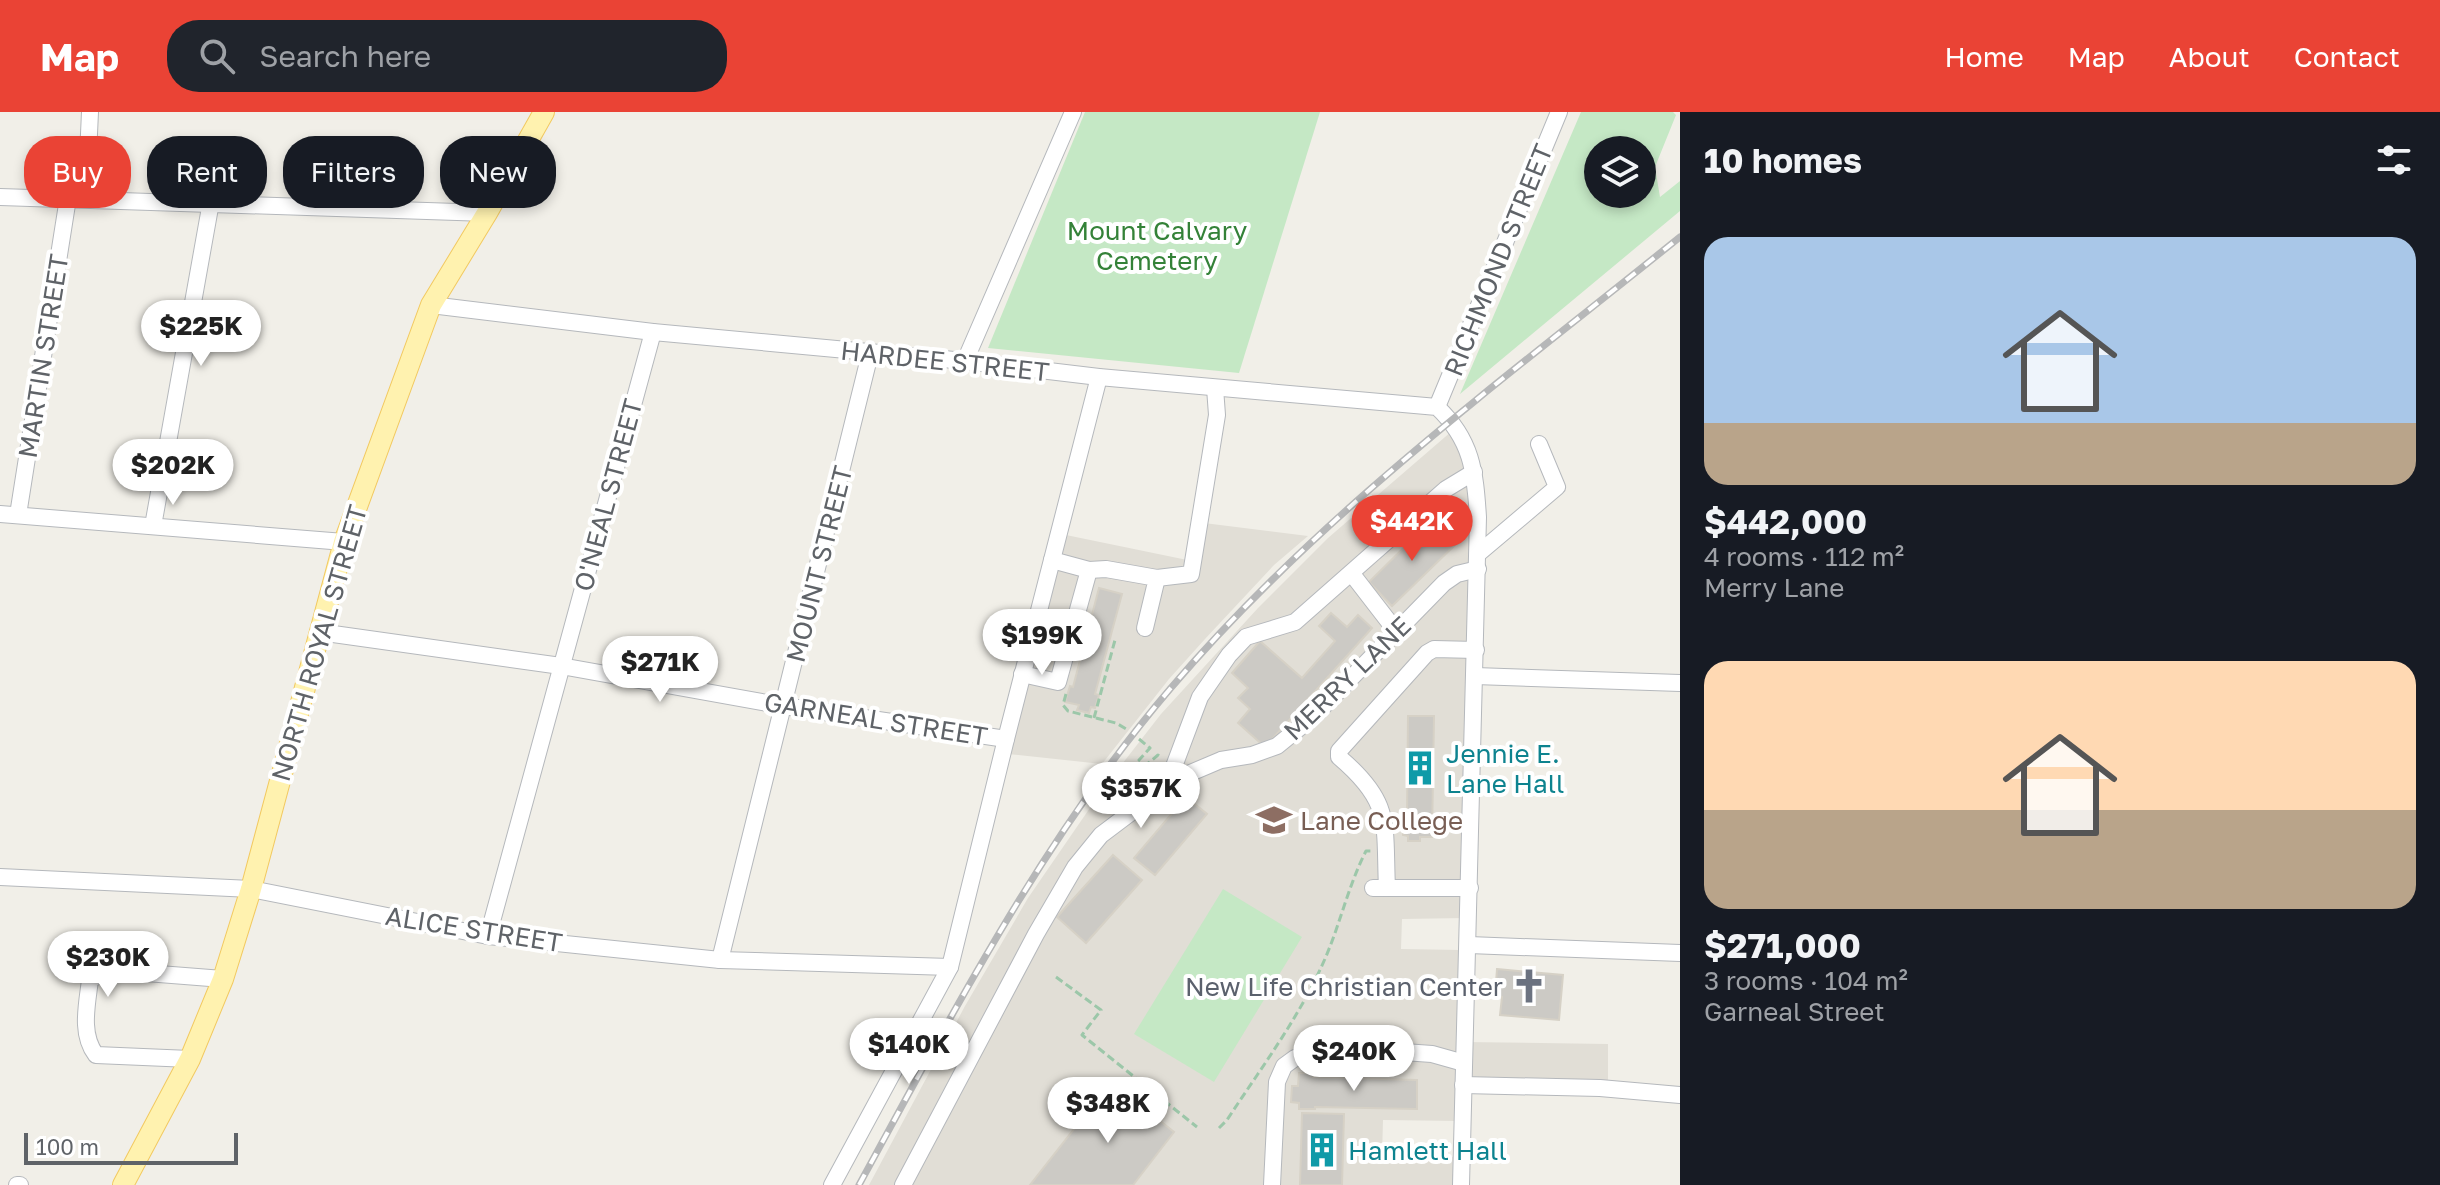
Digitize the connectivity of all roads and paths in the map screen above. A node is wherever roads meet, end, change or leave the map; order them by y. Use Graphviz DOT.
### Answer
graph roads {
  1 [pos="90,112"];
  2 [pos="544,112"];
  3 [pos="1073,112"];
  4 [pos="1559,112"];
  5 [pos="89,136"];
  6 [pos="0,197"];
  7 [pos="24,197"];
  8 [pos="267,204"];
  9 [pos="66,208"];
  10 [pos="210,208"];
  11 [pos="487,213"];
  12 [pos="431,305"];
  13 [pos="653,332"];
  14 [pos="870,354"];
  15 [pos="965,361"];
  16 [pos="1099,377"];
  17 [pos="1215,388"];
  18 [pos="1437,407"];
  19 [pos="1539,444"];
  20 [pos="1474,472"];
  21 [pos="0,514"];
  22 [pos="18,515"];
  23 [pos="153,526"];
  24 [pos="344,542"];
  25 [pos="1052,560"];
  26 [pos="1478,561"];
  27 [pos="1089,570"];
  28 [pos="1352,574"];
  29 [pos="1157,578"];
  30 [pos="1145,628"];
  31 [pos="1396,631"];
  32 [pos="319,632"];
  33 [pos="1115,640"];
  34 [pos="1476,650"];
  35 [pos="561,666"];
  36 [pos="1022,674"];
  37 [pos="1475,676"];
  38 [pos="1680,683"];
  39 [pos="1066,693"];
  40 [pos="784,706"];
  41 [pos="1094,718"];
  42 [pos="1128,730"];
  43 [pos="1006,739"];
  44 [pos="1139,739"];
  45 [pos="1159,755"];
  46 [pos="1167,785"];
  47 [pos="1380,851"];
  48 [pos="0,877"];
  49 [pos="1470,888"];
  50 [pos="251,889"];
  51 [pos="488,936"];
  52 [pos="1469,945"];
  53 [pos="1680,953"];
  54 [pos="720,960"];
  55 [pos="950,967"];
  56 [pos="1056,977"];
  57 [pos="223,979"];
  58 [pos="190,1059"];
  59 [pos="1464,1063"];
  60 [pos="1463,1085"];
  61 [pos="1680,1095"];
  62 [pos="1197,1127"];
  63 [pos="1219,1128"];
  64 [pos="123,1185"];
  65 [pos="832,1185"];
  66 [pos="903,1185"];
  67 [pos="1272,1185"];
  68 [pos="1461,1185"];
  1 -- 5 [label="street"];
  2 -- 11 [label="main road, NORTH ROYAL STREET"];
  3 -- 15 [label="street"];
  4 -- 18 [label="street, RICHMOND STREET"];
  6 -- 7 [label="street"];
  8 -- 11 [label="street"];
  9 -- 22 [label="street, MARTIN STREET"];
  10 -- 23 [label="street"];
  11 -- 12 [label="main road, NORTH ROYAL STREET"];
  12 -- 13 [label="street, HARDEE STREET"];
  12 -- 24 [label="main road, NORTH ROYAL STREET"];
  13 -- 14 [label="street, HARDEE STREET"];
  13 -- 35 [label="street, O'NEAL STREET"];
  14 -- 15 [label="street, HARDEE STREET"];
  14 -- 40 [label="street, MOUNT STREET"];
  15 -- 16 [label="street, HARDEE STREET"];
  16 -- 17 [label="street, HARDEE STREET"];
  16 -- 25 [label="street"];
  17 -- 18 [label="street, HARDEE STREET"];
  17 -- 29 [label="street"];
  18 -- 20 [label="street"];
  19 -- 26 [label="street, MERRY LANE"];
  20 -- 26 [label="street"];
  20 -- 28 [label="street"];
  21 -- 22 [label="street"];
  22 -- 23 [label="street"];
  23 -- 24 [label="street"];
  24 -- 32 [label="main road, NORTH ROYAL STREET"];
  25 -- 27 [label="street"];
  25 -- 36 [label="street"];
  26 -- 31 [label="street, MERRY LANE"];
  26 -- 34 [label="street"];
  27 -- 29 [label="street"];
  27 -- 36 [label="street"];
  28 -- 31 [label="street"];
  28 -- 46 [label="street"];
  29 -- 30 [label="street"];
  31 -- 46 [label="street, MERRY LANE"];
  32 -- 35 [label="street, GARNEAL STREET"];
  32 -- 50 [label="main road, NORTH ROYAL STREET"];
  33 -- 41 [label="path"];
  34 -- 37 [label="street"];
  34 -- 49 [label="street"];
  35 -- 40 [label="street, GARNEAL STREET"];
  35 -- 51 [label="street, O'NEAL STREET"];
  36 -- 43 [label="street"];
  37 -- 38 [label="street"];
  37 -- 49 [label="street"];
  39 -- 41 [label="path"];
  40 -- 43 [label="street, GARNEAL STREET"];
  40 -- 54 [label="street, MOUNT STREET"];
  41 -- 42 [label="path"];
  43 -- 55 [label="street"];
  44 -- 45 [label="path"];
  46 -- 66 [label="street, MERRY LANE"];
  47 -- 63 [label="path"];
  48 -- 50 [label="street, ALICE STREET"];
  49 -- 52 [label="street"];
  50 -- 51 [label="street, ALICE STREET"];
  50 -- 57 [label="main road, NORTH ROYAL STREET"];
  51 -- 54 [label="street, ALICE STREET"];
  52 -- 53 [label="street"];
  52 -- 59 [label="street"];
  54 -- 55 [label="street, ALICE STREET"];
  55 -- 65 [label="street"];
  56 -- 62 [label="path"];
  57 -- 58 [label="main road, NORTH ROYAL STREET"];
  57 -- 58 [label="street"];
  58 -- 64 [label="main road, NORTH ROYAL STREET"];
  59 -- 60 [label="street"];
  59 -- 67 [label="street"];
  60 -- 61 [label="street"];
  60 -- 68 [label="street"];
}
